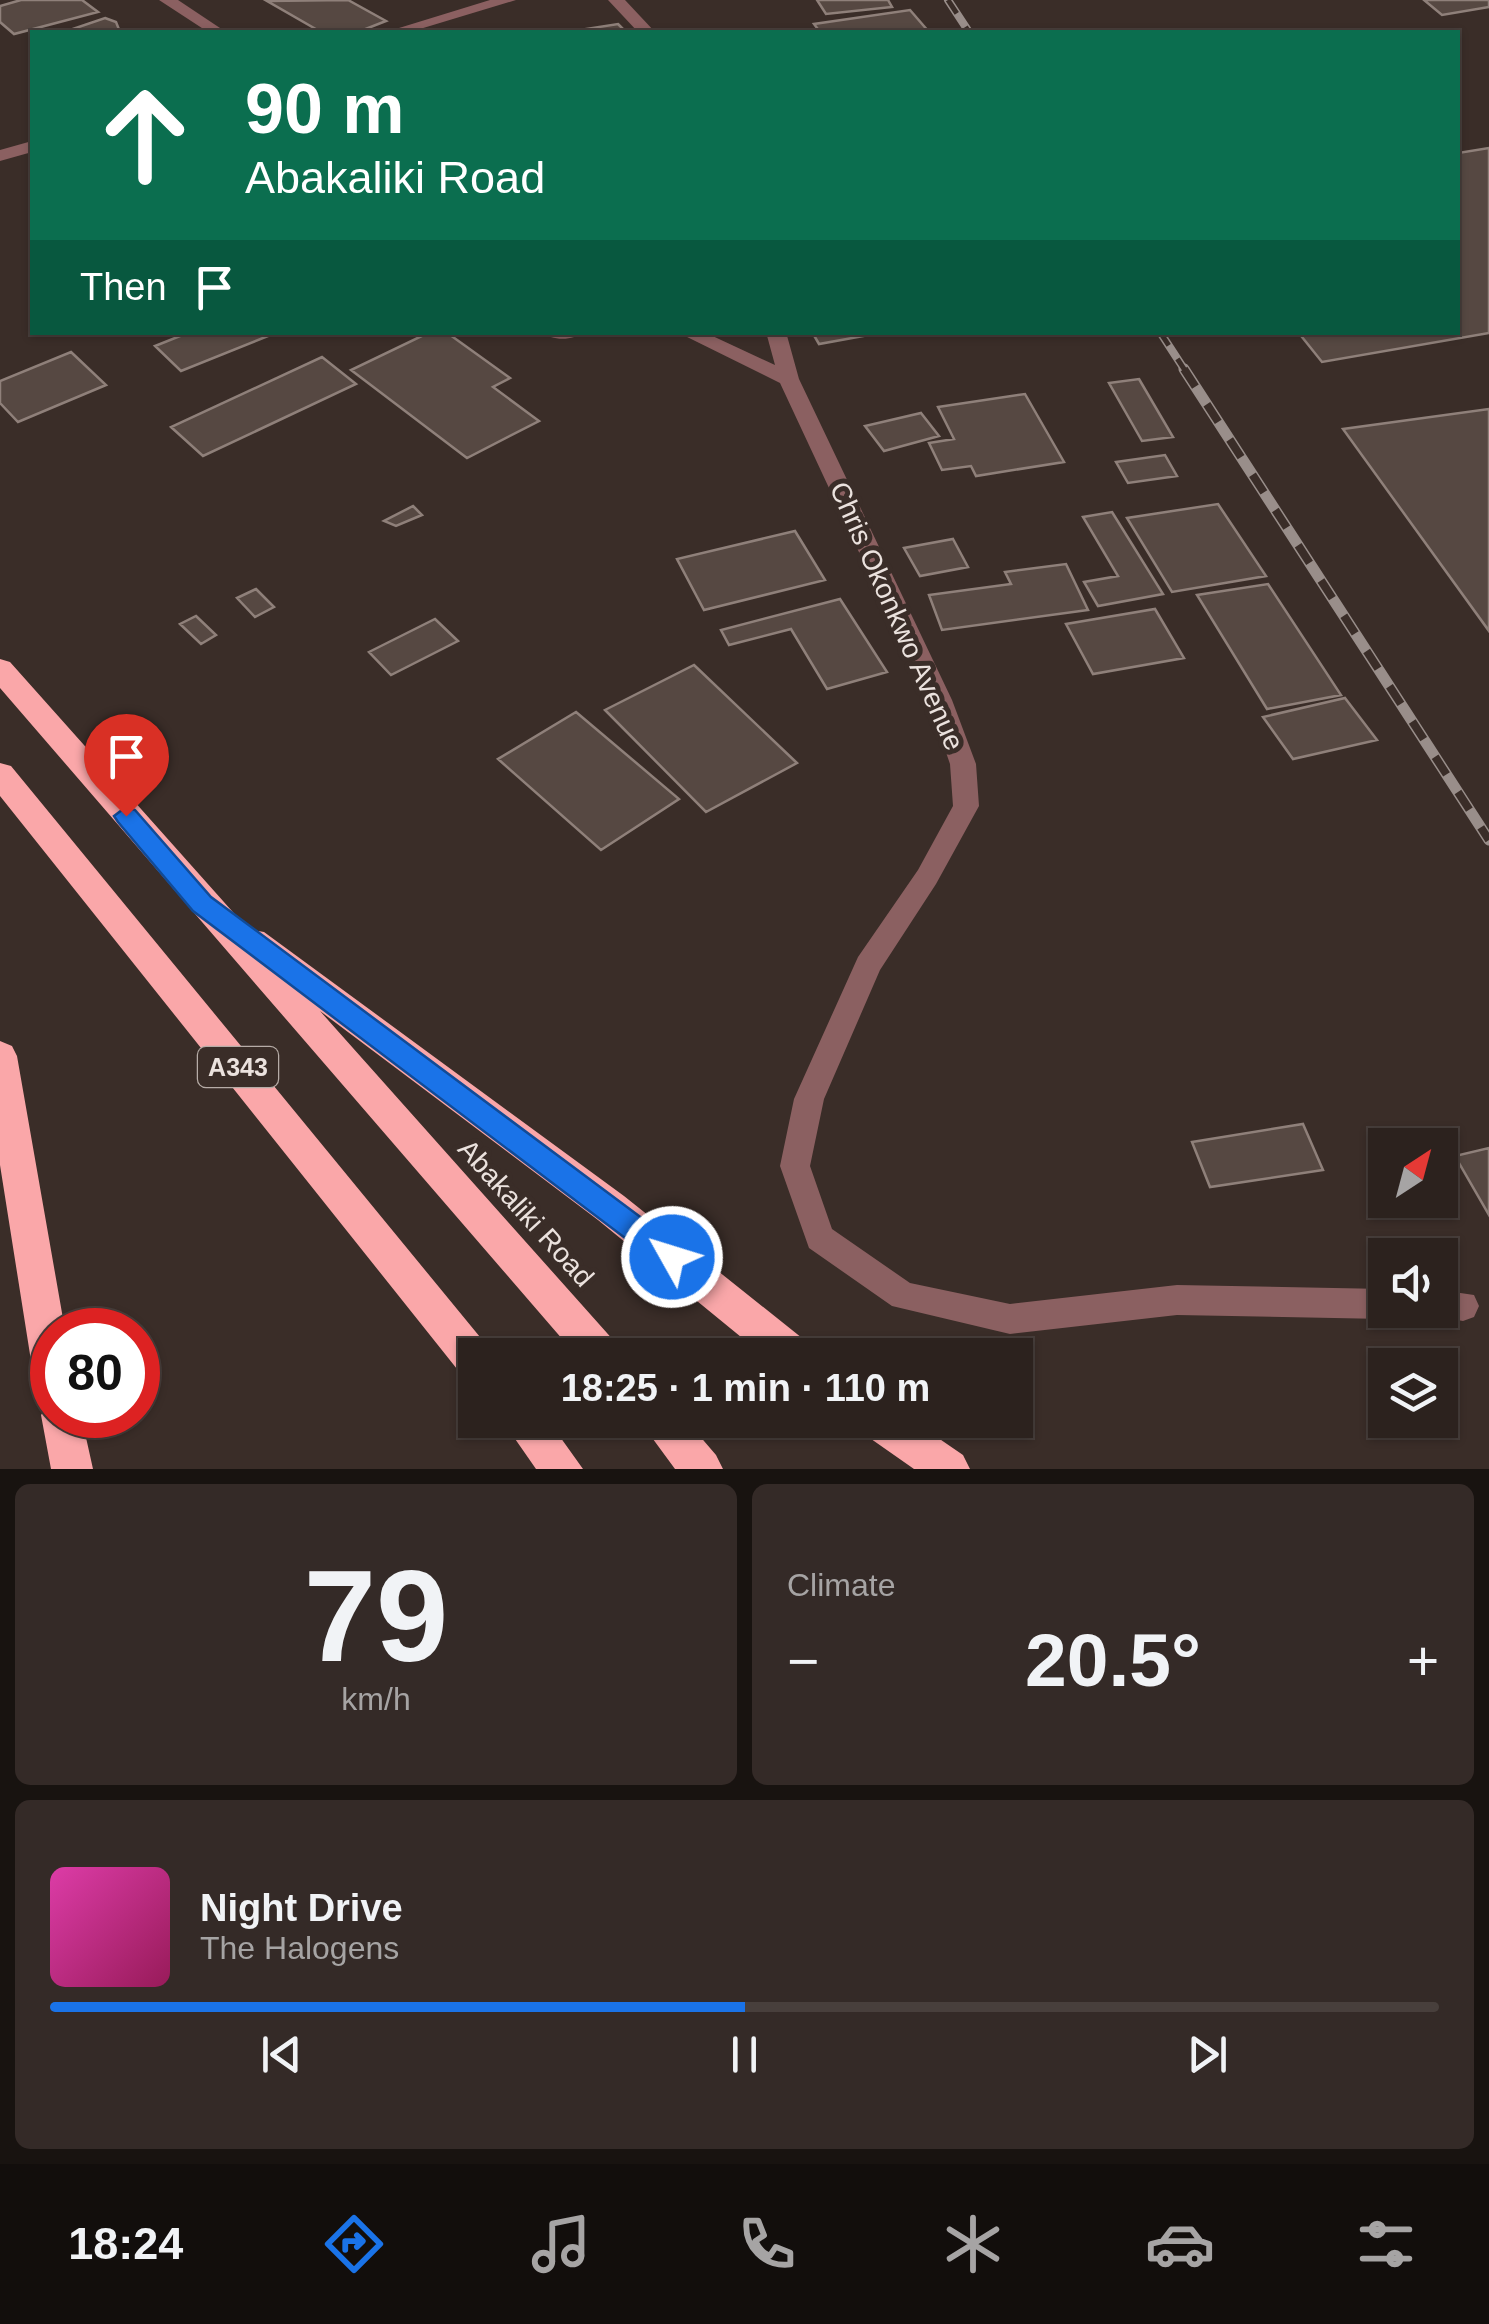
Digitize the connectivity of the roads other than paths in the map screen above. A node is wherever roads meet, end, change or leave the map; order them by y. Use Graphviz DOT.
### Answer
graph roads {
  1 [pos="168,0"];
  2 [pos="508,0"];
  3 [pos="616,0"];
  4 [pos="215,30"];
  5 [pos="401,30"];
  6 [pos="645,30"];
  7 [pos="30,147"];
  8 [pos="0,156"];
  9 [pos="694,335"];
  10 [pos="777,335"];
  11 [pos="789,379"];
  12 [pos="0,670"];
  13 [pos="0,774"];
  14 [pos="202,904"];
  15 [pos="0,1056"];
  16 [pos="1368,1304"];
  17 [pos="42,1308"];
  18 [pos="586,1338"];
  19 [pos="772,1338"];
  20 [pos="458,1341"];
  21 [pos="66,1438"];
  22 [pos="537,1438"];
  23 [pos="675,1438"];
  24 [pos="904,1438"];
  25 [pos="72,1469"];
  26 [pos="562,1469"];
  27 [pos="702,1469"];
  28 [pos="949,1469"];
  1 -- 4 [label="street"];
  2 -- 5 [label="street"];
  3 -- 6 [label="street"];
  7 -- 8 [label="street"];
  9 -- 11 [label="street"];
  10 -- 11 [label="street, Chris Okonkwo Avenue"];
  11 -- 16 [label="street, Chris Okonkwo Avenue"];
  12 -- 14 [label="highway, Abakaliki Road / A343"];
  13 -- 20 [label="highway, A343"];
  14 -- 18 [label="highway, Abakaliki Road / A343"];
  14 -- 19 [label="highway"];
  15 -- 17 [label="highway"];
  21 -- 25 [label="highway"];
  22 -- 26 [label="highway"];
  23 -- 27 [label="highway"];
  24 -- 28 [label="highway"];
}
